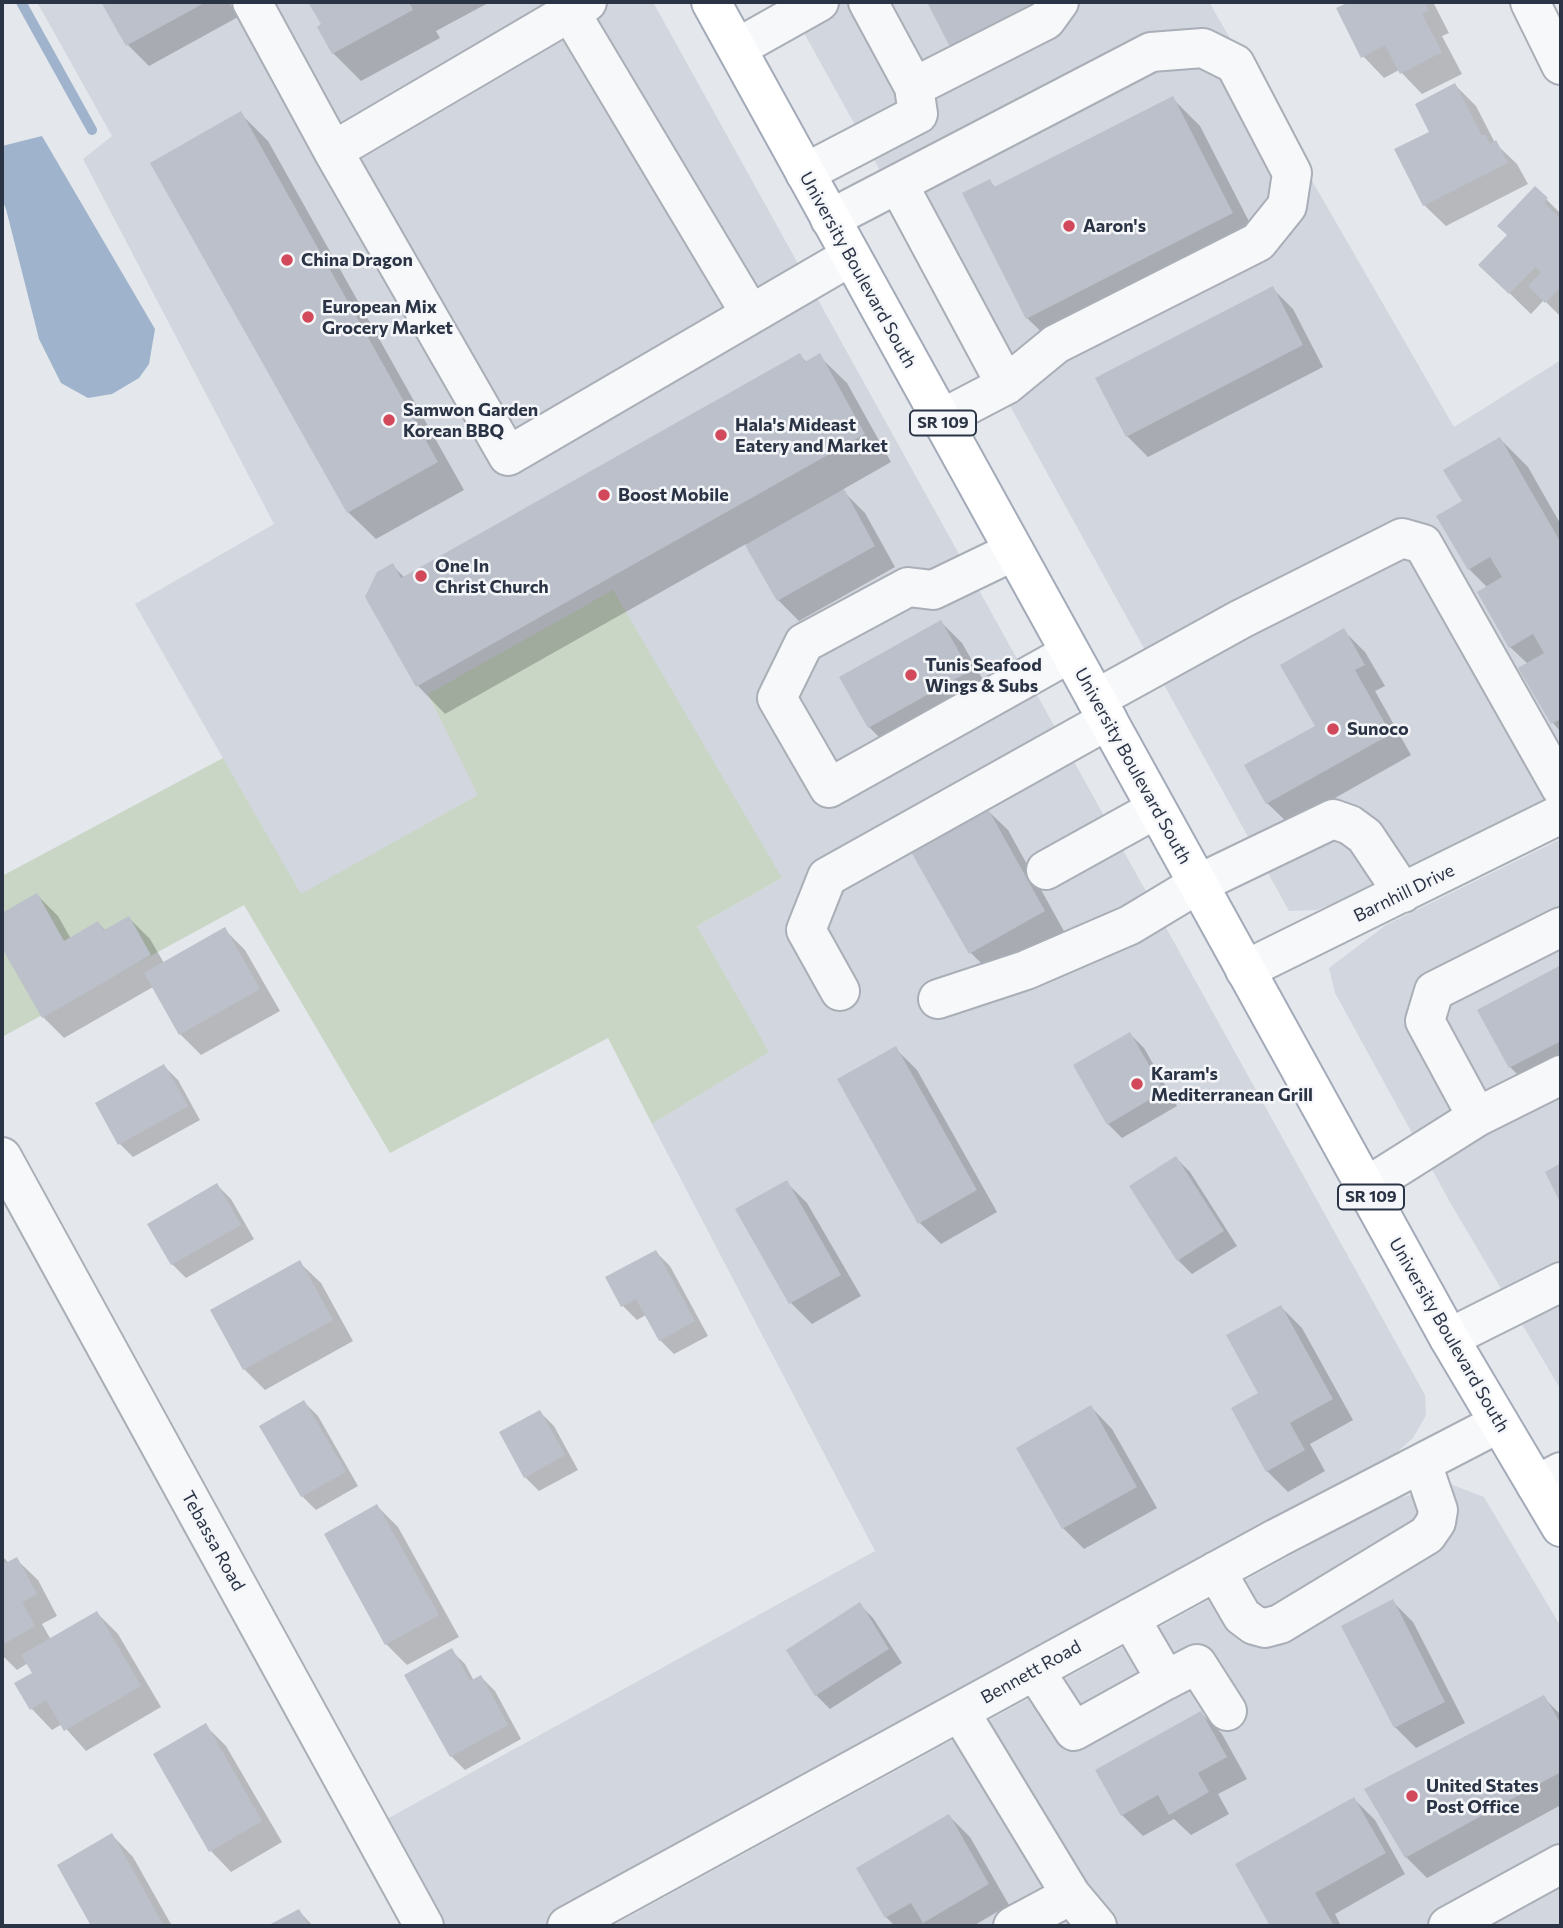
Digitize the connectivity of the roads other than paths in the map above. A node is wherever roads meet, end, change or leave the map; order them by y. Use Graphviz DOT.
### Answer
graph roads {
  1 [pos="253,2"];
  2 [pos="711,2"];
  3 [pos="819,2"];
  4 [pos="868,2"];
  5 [pos="1530,2"];
  6 [pos="1057,5"];
  7 [pos="579,7"];
  8 [pos="737,48"];
  9 [pos="1561,65"];
  10 [pos="914,87"];
  11 [pos="334,151"];
  12 [pos="805,173"];
  13 [pos="898,184"];
  14 [pos="830,219"];
  15 [pos="851,256"];
  16 [pos="750,313"];
  17 [pos="1006,386"];
  18 [pos="941,419"];
  19 [pos="1014,551"];
  20 [pos="1070,653"];
  21 [pos="1102,710"];
  22 [pos="1561,788"];
  23 [pos="1156,809"];
  24 [pos="1561,814"];
  25 [pos="1046,870"];
  26 [pos="1198,884"];
  27 [pos="1403,893"];
  28 [pos="1561,927"];
  29 [pos="1245,970"];
  30 [pos="840,991"];
  31 [pos="938,999"];
  32 [pos="1561,1075"];
  33 [pos="1477,1117"];
  34 [pos="2,1157"];
  35 [pos="1366,1187"];
  36 [pos="1561,1282"];
  37 [pos="1450,1338"];
  38 [pos="1499,1423"];
  39 [pos="1422,1463"];
  40 [pos="1548,1479"];
  41 [pos="1561,1527"];
  42 [pos="1216,1571"];
  43 [pos="1130,1618"];
  44 [pos="1035,1671"];
  45 [pos="1166,1680"];
  46 [pos="1227,1711"];
  47 [pos="960,1712"];
  48 [pos="1561,1864"];
  49 [pos="1071,1895"];
  50 [pos="424,1926"];
  51 [pos="567,1926"];
  52 [pos="1013,1926"];
  53 [pos="1097,1926"];
  54 [pos="1448,1926"];
  1 -- 11 [label="street"];
  2 -- 8 [label="main road, University Boulevard South / SR 109"];
  3 -- 8 [label="street"];
  4 -- 10 [label="street"];
  5 -- 9 [label="street"];
  6 -- 10 [label="street"];
  7 -- 11 [label="street"];
  7 -- 16 [label="street"];
  8 -- 12 [label="main road, University Boulevard South / SR 109"];
  10 -- 12 [label="street"];
  11 -- 16 [label="street"];
  12 -- 14 [label="main road, University Boulevard South / SR 109"];
  13 -- 14 [label="street"];
  13 -- 17 [label="street"];
  13 -- 17 [label="street"];
  14 -- 15 [label="main road, University Boulevard South / SR 109"];
  15 -- 16 [label="street"];
  15 -- 18 [label="main road, University Boulevard South / SR 109"];
  17 -- 18 [label="street"];
  18 -- 19 [label="main road, University Boulevard South / SR 109"];
  19 -- 20 [label="main road, University Boulevard South / SR 109"];
  19 -- 20 [label="street"];
  20 -- 21 [label="main road, University Boulevard South / SR 109"];
  21 -- 22 [label="street"];
  21 -- 23 [label="main road, University Boulevard South / SR 109"];
  21 -- 30 [label="street"];
  23 -- 25 [label="street"];
  23 -- 26 [label="main road, University Boulevard South / SR 109"];
  24 -- 27 [label="street, Barnhill Drive"];
  26 -- 27 [label="street"];
  26 -- 29 [label="main road, University Boulevard South / SR 109"];
  26 -- 31 [label="street"];
  27 -- 29 [label="street, Barnhill Drive"];
  28 -- 33 [label="street"];
  29 -- 35 [label="main road, University Boulevard South / SR 109"];
  32 -- 33 [label="street"];
  33 -- 35 [label="street"];
  34 -- 50 [label="street, Tebassa Road"];
  35 -- 37 [label="main road, University Boulevard South / SR 109"];
  36 -- 37 [label="street"];
  37 -- 38 [label="main road, University Boulevard South / SR 109"];
  38 -- 39 [label="street, Bennett Road"];
  38 -- 40 [label="main road, University Boulevard South / SR 109"];
  39 -- 42 [label="street, Bennett Road"];
  39 -- 42 [label="street"];
  40 -- 41 [label="main road, University Boulevard South / SR 109"];
  42 -- 43 [label="street, Bennett Road"];
  43 -- 44 [label="street, Bennett Road"];
  43 -- 45 [label="street"];
  44 -- 45 [label="street"];
  44 -- 47 [label="street, Bennett Road"];
  45 -- 46 [label="street"];
  47 -- 49 [label="street"];
  47 -- 51 [label="street, Bennett Road"];
  48 -- 54 [label="street"];
  49 -- 52 [label="street"];
  49 -- 53 [label="street"];
}
